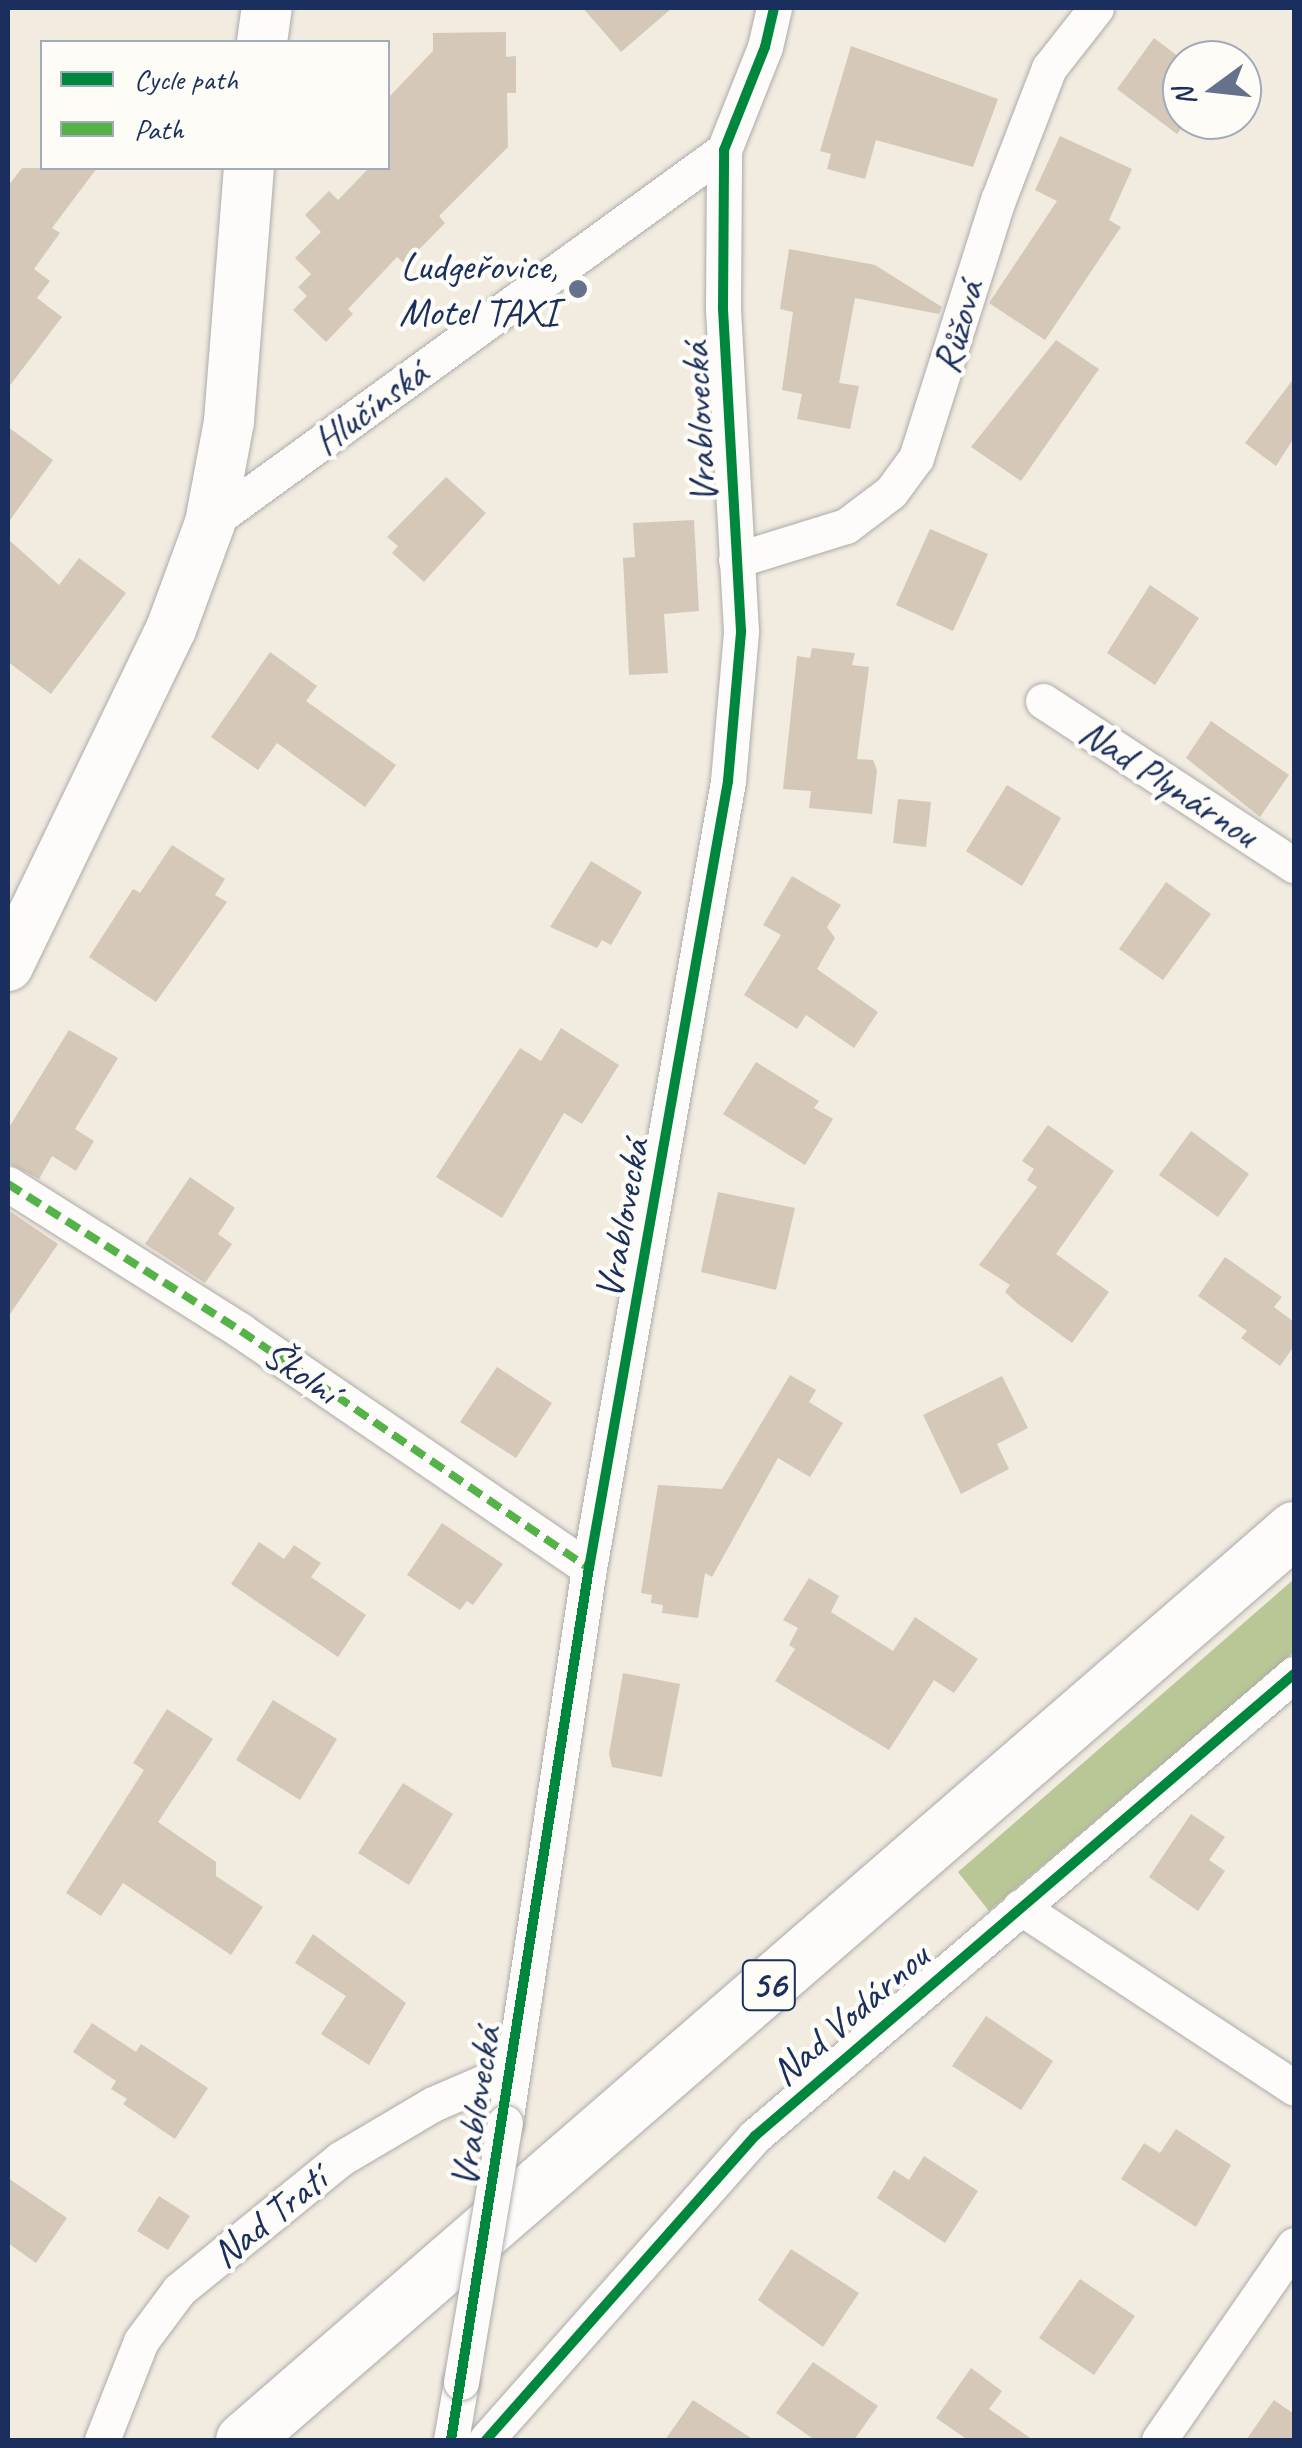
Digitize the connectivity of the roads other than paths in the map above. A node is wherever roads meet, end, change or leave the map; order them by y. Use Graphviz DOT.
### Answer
graph roads {
  1 [pos="267,8"];
  2 [pos="774,8"];
  3 [pos="1096,8"];
  4 [pos="262,40"];
  5 [pos="724,150"];
  6 [pos="248,170"];
  7 [pos="210,524"];
  8 [pos="736,560"];
  9 [pos="1043,702"];
  10 [pos="1294,865"];
  11 [pos="8,966"];
  12 [pos="8,1184"];
  13 [pos="1294,1528"];
  14 [pos="589,1568"];
  15 [pos="1294,1674"];
  16 [pos="1020,1907"];
  17 [pos="512,2070"];
  18 [pos="1294,2088"];
  19 [pos="1294,2245"];
  20 [pos="102,2440"];
  21 [pos="243,2440"];
  22 [pos="451,2440"];
  23 [pos="486,2440"];
  24 [pos="1159,2440"];
  1 -- 4 [label="street"];
  2 -- 5 [label="street, Vrablovecká"];
  3 -- 8 [label="street, Růžová"];
  5 -- 7 [label="street, Hlučínská"];
  5 -- 8 [label="street, Vrablovecká"];
  6 -- 7 [label="street"];
  7 -- 11 [label="street"];
  8 -- 14 [label="street, Vrablovecká"];
  9 -- 10 [label="street, Nad Plynárnou"];
  12 -- 14 [label="street, Školní"];
  13 -- 21 [label="main road, 56"];
  14 -- 17 [label="street, Vrablovecká"];
  15 -- 16 [label="street, Nad Vodárnou"];
  16 -- 18 [label="street"];
  16 -- 23 [label="street, Nad Vodárnou"];
  17 -- 20 [label="street, Nad Tratí"];
  17 -- 22 [label="street, Vrablovecká, bridge"];
  19 -- 24 [label="street"];
}
